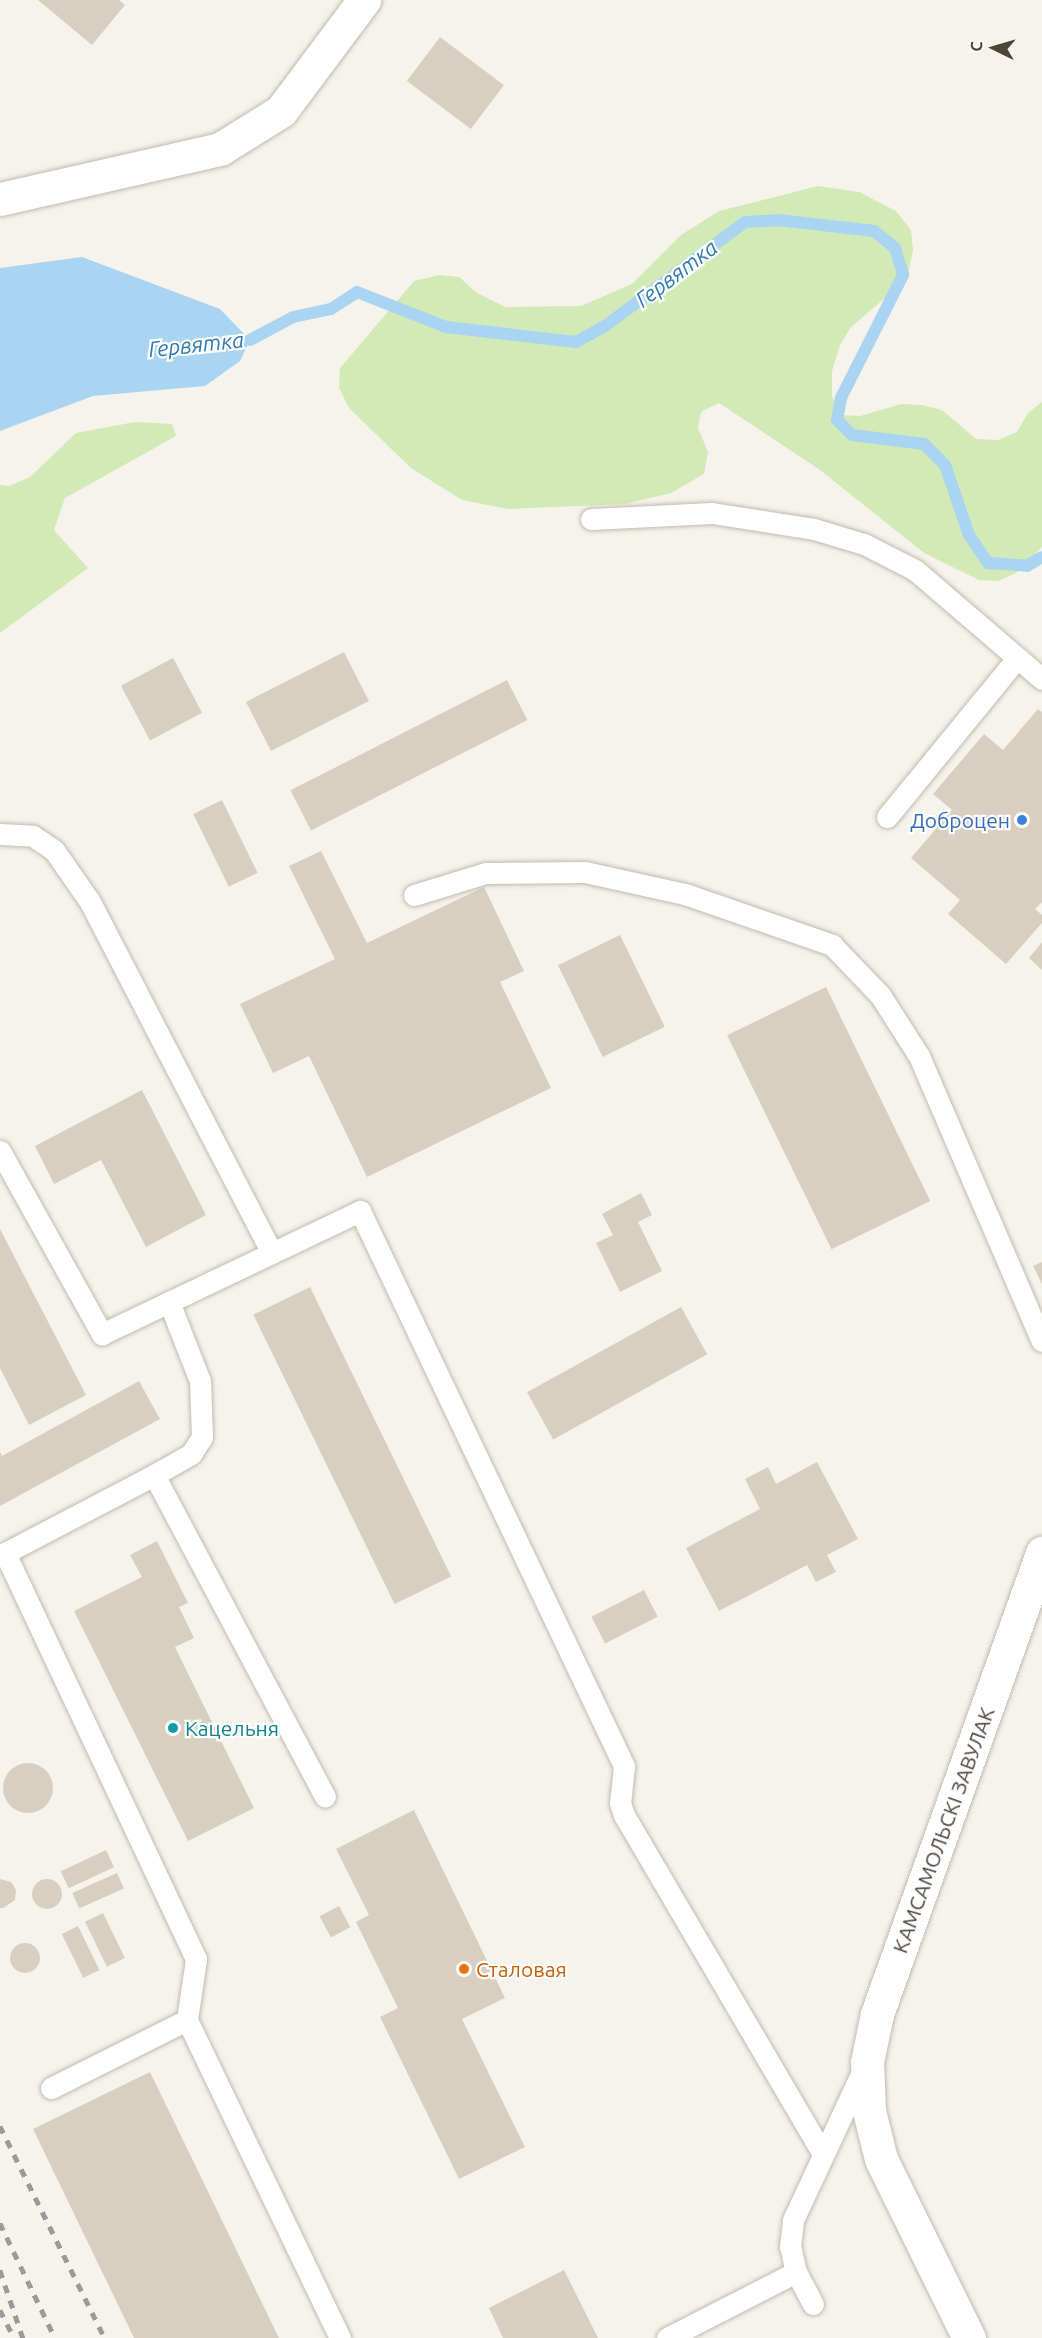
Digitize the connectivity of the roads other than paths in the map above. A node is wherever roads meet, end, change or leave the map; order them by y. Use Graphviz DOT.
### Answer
graph roads {
  1 [pos="364,0"];
  2 [pos="0,199"];
  3 [pos="591,519"];
  4 [pos="1017,658"];
  5 [pos="1042,679"];
  6 [pos="887,817"];
  7 [pos="0,834"];
  8 [pos="414,895"];
  9 [pos="0,1151"];
  10 [pos="272,1253"];
  11 [pos="169,1302"];
  12 [pos="1042,1341"];
  13 [pos="154,1475"];
  14 [pos="3,1552"];
  15 [pos="1042,1553"];
  16 [pos="325,1796"];
  17 [pos="187,2020"];
  18 [pos="867,2062"];
  19 [pos="51,2088"];
  20 [pos="823,2154"];
  21 [pos="796,2272"];
  22 [pos="813,2304"];
  23 [pos="671,2337"];
  24 [pos="340,2338"];
  25 [pos="969,2338"];
  1 -- 2 [label="street"];
  3 -- 4 [label="lane"];
  4 -- 5 [label="lane"];
  4 -- 6 [label="lane"];
  7 -- 10 [label="lane"];
  8 -- 12 [label="lane"];
  9 -- 11 [label="lane"];
  10 -- 11 [label="lane"];
  10 -- 20 [label="lane"];
  11 -- 13 [label="lane"];
  13 -- 14 [label="lane"];
  13 -- 16 [label="lane"];
  14 -- 17 [label="lane"];
  15 -- 18 [label="street, КАМСАМОЛЬСКІ ЗАВУЛАК"];
  17 -- 19 [label="lane"];
  17 -- 24 [label="lane"];
  18 -- 20 [label="lane"];
  18 -- 25 [label="street, КАМСАМОЛЬСКІ ЗАВУЛАК"];
  20 -- 21 [label="lane"];
  21 -- 22 [label="lane"];
  21 -- 23 [label="lane"];
}
